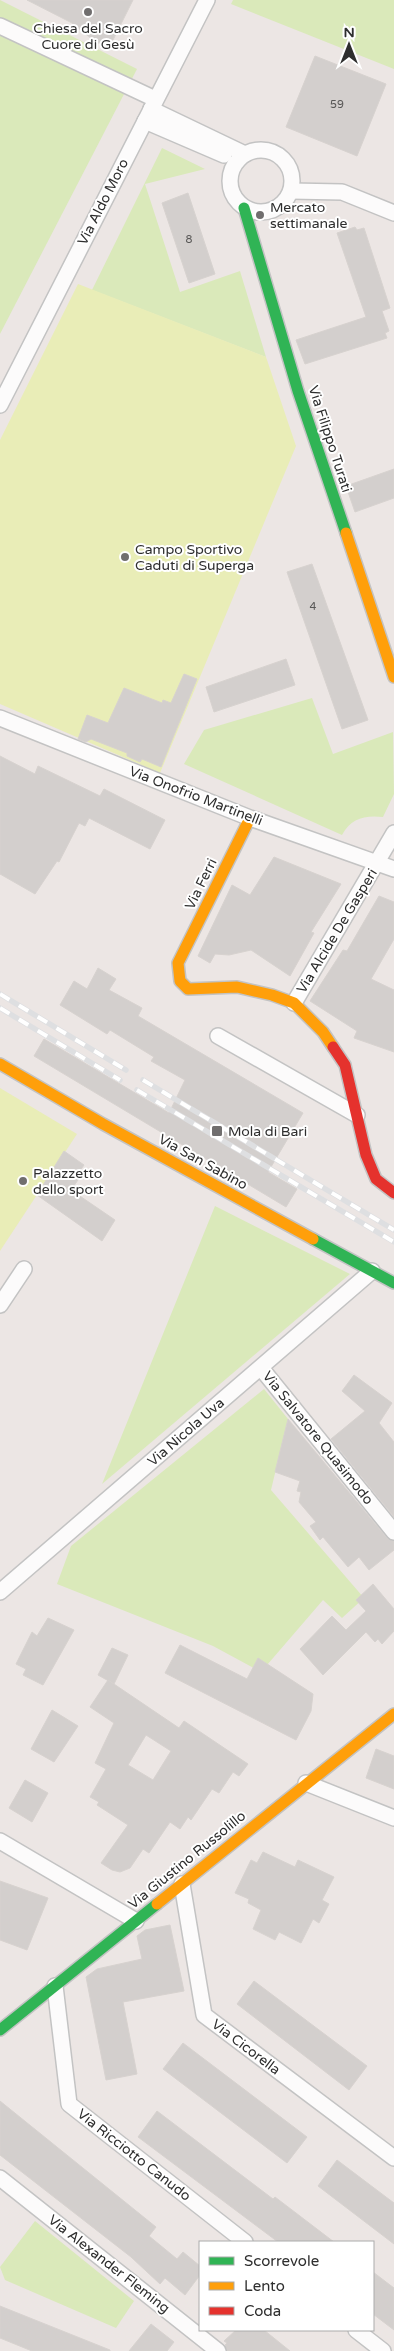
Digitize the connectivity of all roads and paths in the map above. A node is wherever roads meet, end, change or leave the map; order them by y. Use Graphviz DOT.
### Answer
graph roads {
  1 [pos="207,0"];
  2 [pos="0,26"];
  3 [pos="150,110"];
  4 [pos="241,158"];
  5 [pos="291,191"];
  6 [pos="244,208"];
  7 [pos="394,213"];
  8 [pos="0,405"];
  9 [pos="394,677"];
  10 [pos="0,718"];
  11 [pos="250,818"];
  12 [pos="394,833"];
  13 [pos="378,863"];
  14 [pos="394,869"];
  15 [pos="294,1003"];
  16 [pos="218,1036"];
  17 [pos="0,1064"];
  18 [pos="357,1115"];
  19 [pos="394,1193"];
  20 [pos="24,1269"];
  21 [pos="372,1270"];
  22 [pos="394,1283"];
  23 [pos="0,1305"];
  24 [pos="261,1368"];
  25 [pos="394,1532"];
  26 [pos="0,1592"];
  27 [pos="394,1714"];
  28 [pos="306,1783"];
  29 [pos="394,1818"];
  30 [pos="0,1841"];
  31 [pos="182,1884"];
  32 [pos="136,1921"];
  33 [pos="55,1986"];
  34 [pos="0,2030"];
  35 [pos="394,2158"];
  36 [pos="0,2178"];
  37 [pos="244,2241"];
  38 [pos="357,2331"];
  39 [pos="218,2351"];
  40 [pos="383,2351"];
  1 -- 3 [label="street, Via Aldo Moro"];
  2 -- 3 [label="street"];
  3 -- 4 [label="street"];
  3 -- 8 [label="street, Via Aldo Moro"];
  4 -- 5 [label="street"];
  4 -- 6 [label="street"];
  5 -- 6 [label="street"];
  5 -- 7 [label="street"];
  6 -- 9 [label="street, Via Filippo Turati"];
  10 -- 11 [label="street, Via Onofrio Martinelli"];
  11 -- 13 [label="street, Via Onofrio Martinelli"];
  11 -- 15 [label="street, Via Ferri"];
  12 -- 13 [label="street, Via Alcide De Gasperi"];
  13 -- 14 [label="street, Via Onofrio Martinelli"];
  13 -- 15 [label="street, Via Alcide De Gasperi"];
  15 -- 18 [label="street"];
  16 -- 18 [label="street"];
  17 -- 21 [label="street, Via San Sabino"];
  18 -- 19 [label="street"];
  20 -- 23 [label="street"];
  21 -- 22 [label="street, Via San Sabino"];
  21 -- 24 [label="street, Via Nicola Uva"];
  24 -- 25 [label="street, Via Salvatore Quasimodo"];
  24 -- 26 [label="street, Via Nicola Uva"];
  27 -- 28 [label="street, Via Giustino Russolillo"];
  28 -- 29 [label="street"];
  28 -- 31 [label="street, Via Giustino Russolillo"];
  30 -- 32 [label="street"];
  31 -- 32 [label="street, Via Giustino Russolillo"];
  31 -- 35 [label="street, Via Cicorella"];
  32 -- 33 [label="street, Via Giustino Russolillo"];
  33 -- 34 [label="street, Via Giustino Russolillo"];
  33 -- 37 [label="street, Via Ricciotto Canudo"];
  36 -- 39 [label="street, Via Alexander Fleming"];
  38 -- 40 [label="street"];
}
